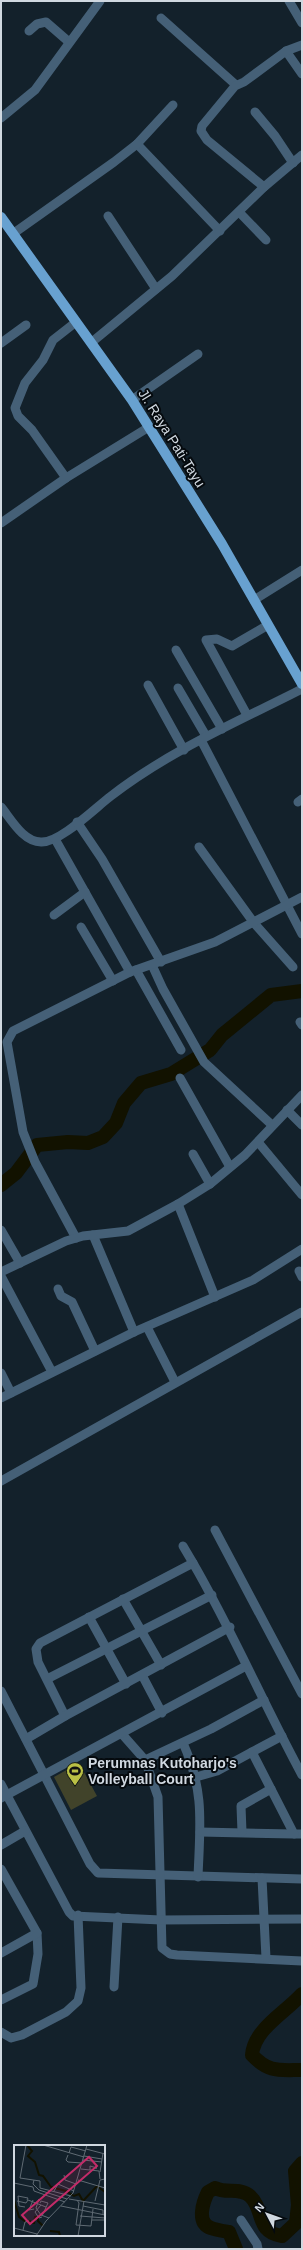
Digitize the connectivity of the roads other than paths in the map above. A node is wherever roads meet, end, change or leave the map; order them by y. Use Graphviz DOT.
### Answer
graph roads {
  1 [pos="100,1"];
  2 [pos="289,1"];
  3 [pos="161,18"];
  4 [pos="302,23"];
  5 [pos="29,31"];
  6 [pos="69,42"];
  7 [pos="302,45"];
  8 [pos="286,51"];
  9 [pos="302,74"];
  10 [pos="236,85"];
  11 [pos="173,105"];
  12 [pos="254,112"];
  13 [pos="1,118"];
  14 [pos="137,144"];
  15 [pos="302,155"];
  16 [pos="293,163"];
  17 [pos="264,187"];
  18 [pos="238,212"];
  19 [pos="108,216"];
  20 [pos="2,220"];
  21 [pos="220,231"];
  22 [pos="14,233"];
  23 [pos="266,240"];
  24 [pos="156,289"];
  25 [pos="76,322"];
  26 [pos="26,325"];
  27 [pos="92,342"];
  28 [pos="1,343"];
  29 [pos="198,354"];
  30 [pos="132,400"];
  31 [pos="149,426"];
  32 [pos="66,478"];
  33 [pos="1,523"];
  34 [pos="302,570"];
  35 [pos="254,600"];
  36 [pos="268,625"];
  37 [pos="176,650"];
  38 [pos="302,684"];
  39 [pos="148,685"];
  40 [pos="178,688"];
  41 [pos="302,689"];
  42 [pos="247,715"];
  43 [pos="222,729"];
  44 [pos="204,738"];
  45 [pos="184,750"];
  46 [pos="1,807"];
  47 [pos="4,817"];
  48 [pos="77,822"];
  49 [pos="55,839"];
  50 [pos="199,847"];
  51 [pos="85,892"];
  52 [pos="302,897"];
  53 [pos="286,905"];
  54 [pos="54,915"];
  55 [pos="254,923"];
  56 [pos="81,927"];
  57 [pos="302,934"];
  58 [pos="156,963"];
  59 [pos="293,967"];
  60 [pos="133,971"];
  61 [pos="114,981"];
  62 [pos="181,1050"];
  63 [pos="180,1078"];
  64 [pos="302,1095"];
  65 [pos="287,1110"];
  66 [pos="302,1125"];
  67 [pos="272,1126"];
  68 [pos="258,1142"];
  69 [pos="193,1154"];
  70 [pos="230,1167"];
  71 [pos="210,1184"];
  72 [pos="302,1195"];
  73 [pos="178,1204"];
  74 [pos="1,1230"];
  75 [pos="93,1235"];
  76 [pos="76,1238"];
  77 [pos="302,1249"];
  78 [pos="20,1263"];
  79 [pos="1,1272"];
  80 [pos="1,1276"];
  81 [pos="58,1289"];
  82 [pos="215,1297"];
  83 [pos="302,1312"];
  84 [pos="147,1327"];
  85 [pos="134,1332"];
  86 [pos="95,1351"];
  87 [pos="52,1372"];
  88 [pos="1,1373"];
  89 [pos="175,1382"];
  90 [pos="12,1393"];
  91 [pos="1,1398"];
  92 [pos="1,1481"];
  93 [pos="215,1530"];
  94 [pos="183,1546"];
  95 [pos="193,1563"];
  96 [pos="212,1595"];
  97 [pos="123,1599"];
  98 [pos="89,1617"];
  99 [pos="230,1628"];
  100 [pos="142,1631"];
  101 [pos="106,1650"];
  102 [pos="161,1665"];
  103 [pos="246,1666"];
  104 [pos="142,1675"];
  105 [pos="47,1679"];
  106 [pos="126,1684"];
  107 [pos="1,1691"];
  108 [pos="302,1694"];
  109 [pos="264,1700"];
  110 [pos="162,1712"];
  111 [pos="65,1716"];
  112 [pos="122,1734"];
  113 [pos="282,1736"];
  114 [pos="26,1739"];
  115 [pos="183,1743"];
  116 [pos="252,1752"];
  117 [pos="145,1760"];
  118 [pos="302,1775"];
  119 [pos="46,1776"];
  120 [pos="196,1778"];
  121 [pos="1,1784"];
  122 [pos="271,1789"];
  123 [pos="4,1797"];
  124 [pos="25,1831"];
  125 [pos="200,1832"];
  126 [pos="242,1832"];
  127 [pos="298,1834"];
  128 [pos="1,1845"];
  129 [pos="1,1869"];
  130 [pos="159,1876"];
  131 [pos="198,1877"];
  132 [pos="262,1878"];
  133 [pos="302,1879"];
  134 [pos="78,1915"];
  135 [pos="118,1917"];
  136 [pos="302,1919"];
  137 [pos="161,1920"];
  138 [pos="265,1921"];
  139 [pos="37,1933"];
  140 [pos="1,1952"];
  141 [pos="266,1958"];
  142 [pos="302,1961"];
  143 [pos="114,1987"];
  144 [pos="1,2000"];
  145 [pos="1,2032"];
  146 [pos="241,2220"];
  147 [pos="258,2249"];
  1 -- 6 [label="street"];
  2 -- 4 [label="street"];
  3 -- 10 [label="street"];
  5 -- 6 [label="street"];
  6 -- 13 [label="street"];
  7 -- 8 [label="street"];
  8 -- 9 [label="street"];
  8 -- 10 [label="street"];
  10 -- 17 [label="street"];
  11 -- 14 [label="street"];
  12 -- 16 [label="street"];
  14 -- 21 [label="street"];
  14 -- 22 [label="street"];
  15 -- 16 [label="street"];
  16 -- 17 [label="street"];
  17 -- 18 [label="street"];
  18 -- 21 [label="street"];
  18 -- 23 [label="street"];
  19 -- 24 [label="street"];
  20 -- 22 [label="main road, Jl. Raya Pati-Tayu"];
  21 -- 24 [label="street"];
  22 -- 25 [label="main road, Jl. Raya Pati-Tayu"];
  24 -- 27 [label="street"];
  25 -- 27 [label="main road, Jl. Raya Pati-Tayu"];
  25 -- 32 [label="street"];
  26 -- 28 [label="street"];
  27 -- 30 [label="main road, Jl. Raya Pati-Tayu"];
  29 -- 30 [label="street"];
  30 -- 31 [label="main road, Jl. Raya Pati-Tayu"];
  31 -- 32 [label="street"];
  31 -- 35 [label="main road, Jl. Raya Pati-Tayu"];
  32 -- 33 [label="street"];
  34 -- 35 [label="street"];
  35 -- 36 [label="main road, Jl. Raya Pati-Tayu"];
  36 -- 38 [label="main road, Jl. Raya Pati-Tayu"];
  36 -- 42 [label="street"];
  37 -- 43 [label="street"];
  39 -- 45 [label="street"];
  40 -- 44 [label="street"];
  41 -- 42 [label="street"];
  42 -- 43 [label="street"];
  43 -- 44 [label="street"];
  44 -- 45 [label="street"];
  44 -- 53 [label="street"];
  45 -- 48 [label="street"];
  46 -- 47 [label="street"];
  47 -- 49 [label="street"];
  48 -- 49 [label="street"];
  48 -- 58 [label="street"];
  49 -- 51 [label="street"];
  50 -- 55 [label="street"];
  51 -- 54 [label="street"];
  51 -- 60 [label="street"];
  52 -- 53 [label="street"];
  53 -- 55 [label="street"];
  53 -- 57 [label="street"];
  55 -- 58 [label="street"];
  55 -- 59 [label="street"];
  56 -- 61 [label="street"];
  58 -- 60 [label="street"];
  58 -- 67 [label="street"];
  60 -- 61 [label="street"];
  60 -- 62 [label="street"];
  61 -- 76 [label="street"];
  63 -- 70 [label="street"];
  64 -- 65 [label="street"];
  65 -- 66 [label="street"];
  65 -- 67 [label="street"];
  67 -- 68 [label="street"];
  68 -- 70 [label="street"];
  68 -- 72 [label="street"];
  69 -- 71 [label="street"];
  70 -- 71 [label="street"];
  71 -- 73 [label="street"];
  73 -- 75 [label="street"];
  73 -- 82 [label="street"];
  74 -- 78 [label="street"];
  75 -- 76 [label="street"];
  75 -- 85 [label="street"];
  76 -- 78 [label="street"];
  77 -- 82 [label="street"];
  78 -- 79 [label="street"];
  80 -- 87 [label="street"];
  81 -- 86 [label="street"];
  82 -- 84 [label="street"];
  83 -- 89 [label="street"];
  84 -- 85 [label="street"];
  84 -- 89 [label="street"];
  85 -- 86 [label="street"];
  86 -- 87 [label="street"];
  87 -- 90 [label="street"];
  88 -- 90 [label="street"];
  89 -- 92 [label="street"];
  90 -- 91 [label="street"];
  93 -- 108 [label="street"];
  94 -- 95 [label="street"];
  95 -- 96 [label="street"];
  95 -- 97 [label="street"];
  96 -- 99 [label="street"];
  96 -- 100 [label="street"];
  97 -- 98 [label="street"];
  97 -- 100 [label="street"];
  98 -- 101 [label="street"];
  98 -- 105 [label="street"];
  99 -- 102 [label="street"];
  99 -- 103 [label="street"];
  100 -- 101 [label="street"];
  100 -- 102 [label="street"];
  101 -- 105 [label="street"];
  101 -- 106 [label="street"];
  102 -- 104 [label="street"];
  103 -- 109 [label="street"];
  103 -- 110 [label="street"];
  104 -- 106 [label="street"];
  104 -- 110 [label="street"];
  105 -- 111 [label="street"];
  106 -- 111 [label="street"];
  107 -- 114 [label="street"];
  109 -- 113 [label="street"];
  109 -- 115 [label="street"];
  110 -- 112 [label="street"];
  111 -- 114 [label="street"];
  112 -- 117 [label="street"];
  112 -- 119 [label="street"];
  113 -- 116 [label="street"];
  113 -- 118 [label="street"];
  114 -- 119 [label="street"];
  115 -- 117 [label="street"];
  115 -- 120 [label="street"];
  116 -- 120 [label="street"];
  116 -- 122 [label="street"];
  117 -- 130 [label="street"];
  119 -- 123 [label="street"];
  119 -- 130 [label="street"];
  120 -- 125 [label="street"];
  121 -- 123 [label="street"];
  122 -- 126 [label="street"];
  122 -- 127 [label="street"];
  123 -- 124 [label="street"];
  124 -- 128 [label="street"];
  124 -- 134 [label="street"];
  125 -- 126 [label="street"];
  125 -- 131 [label="street"];
  126 -- 127 [label="street"];
  129 -- 139 [label="street"];
  130 -- 131 [label="street"];
  130 -- 137 [label="street"];
  131 -- 132 [label="street"];
  132 -- 133 [label="street"];
  132 -- 138 [label="street"];
  134 -- 135 [label="street"];
  134 -- 145 [label="street"];
  135 -- 137 [label="street"];
  135 -- 143 [label="street"];
  136 -- 138 [label="street"];
  137 -- 138 [label="street"];
  137 -- 141 [label="street"];
  138 -- 141 [label="street"];
  139 -- 140 [label="street"];
  139 -- 144 [label="street"];
  141 -- 142 [label="street"];
  146 -- 147 [label="street"];
}
